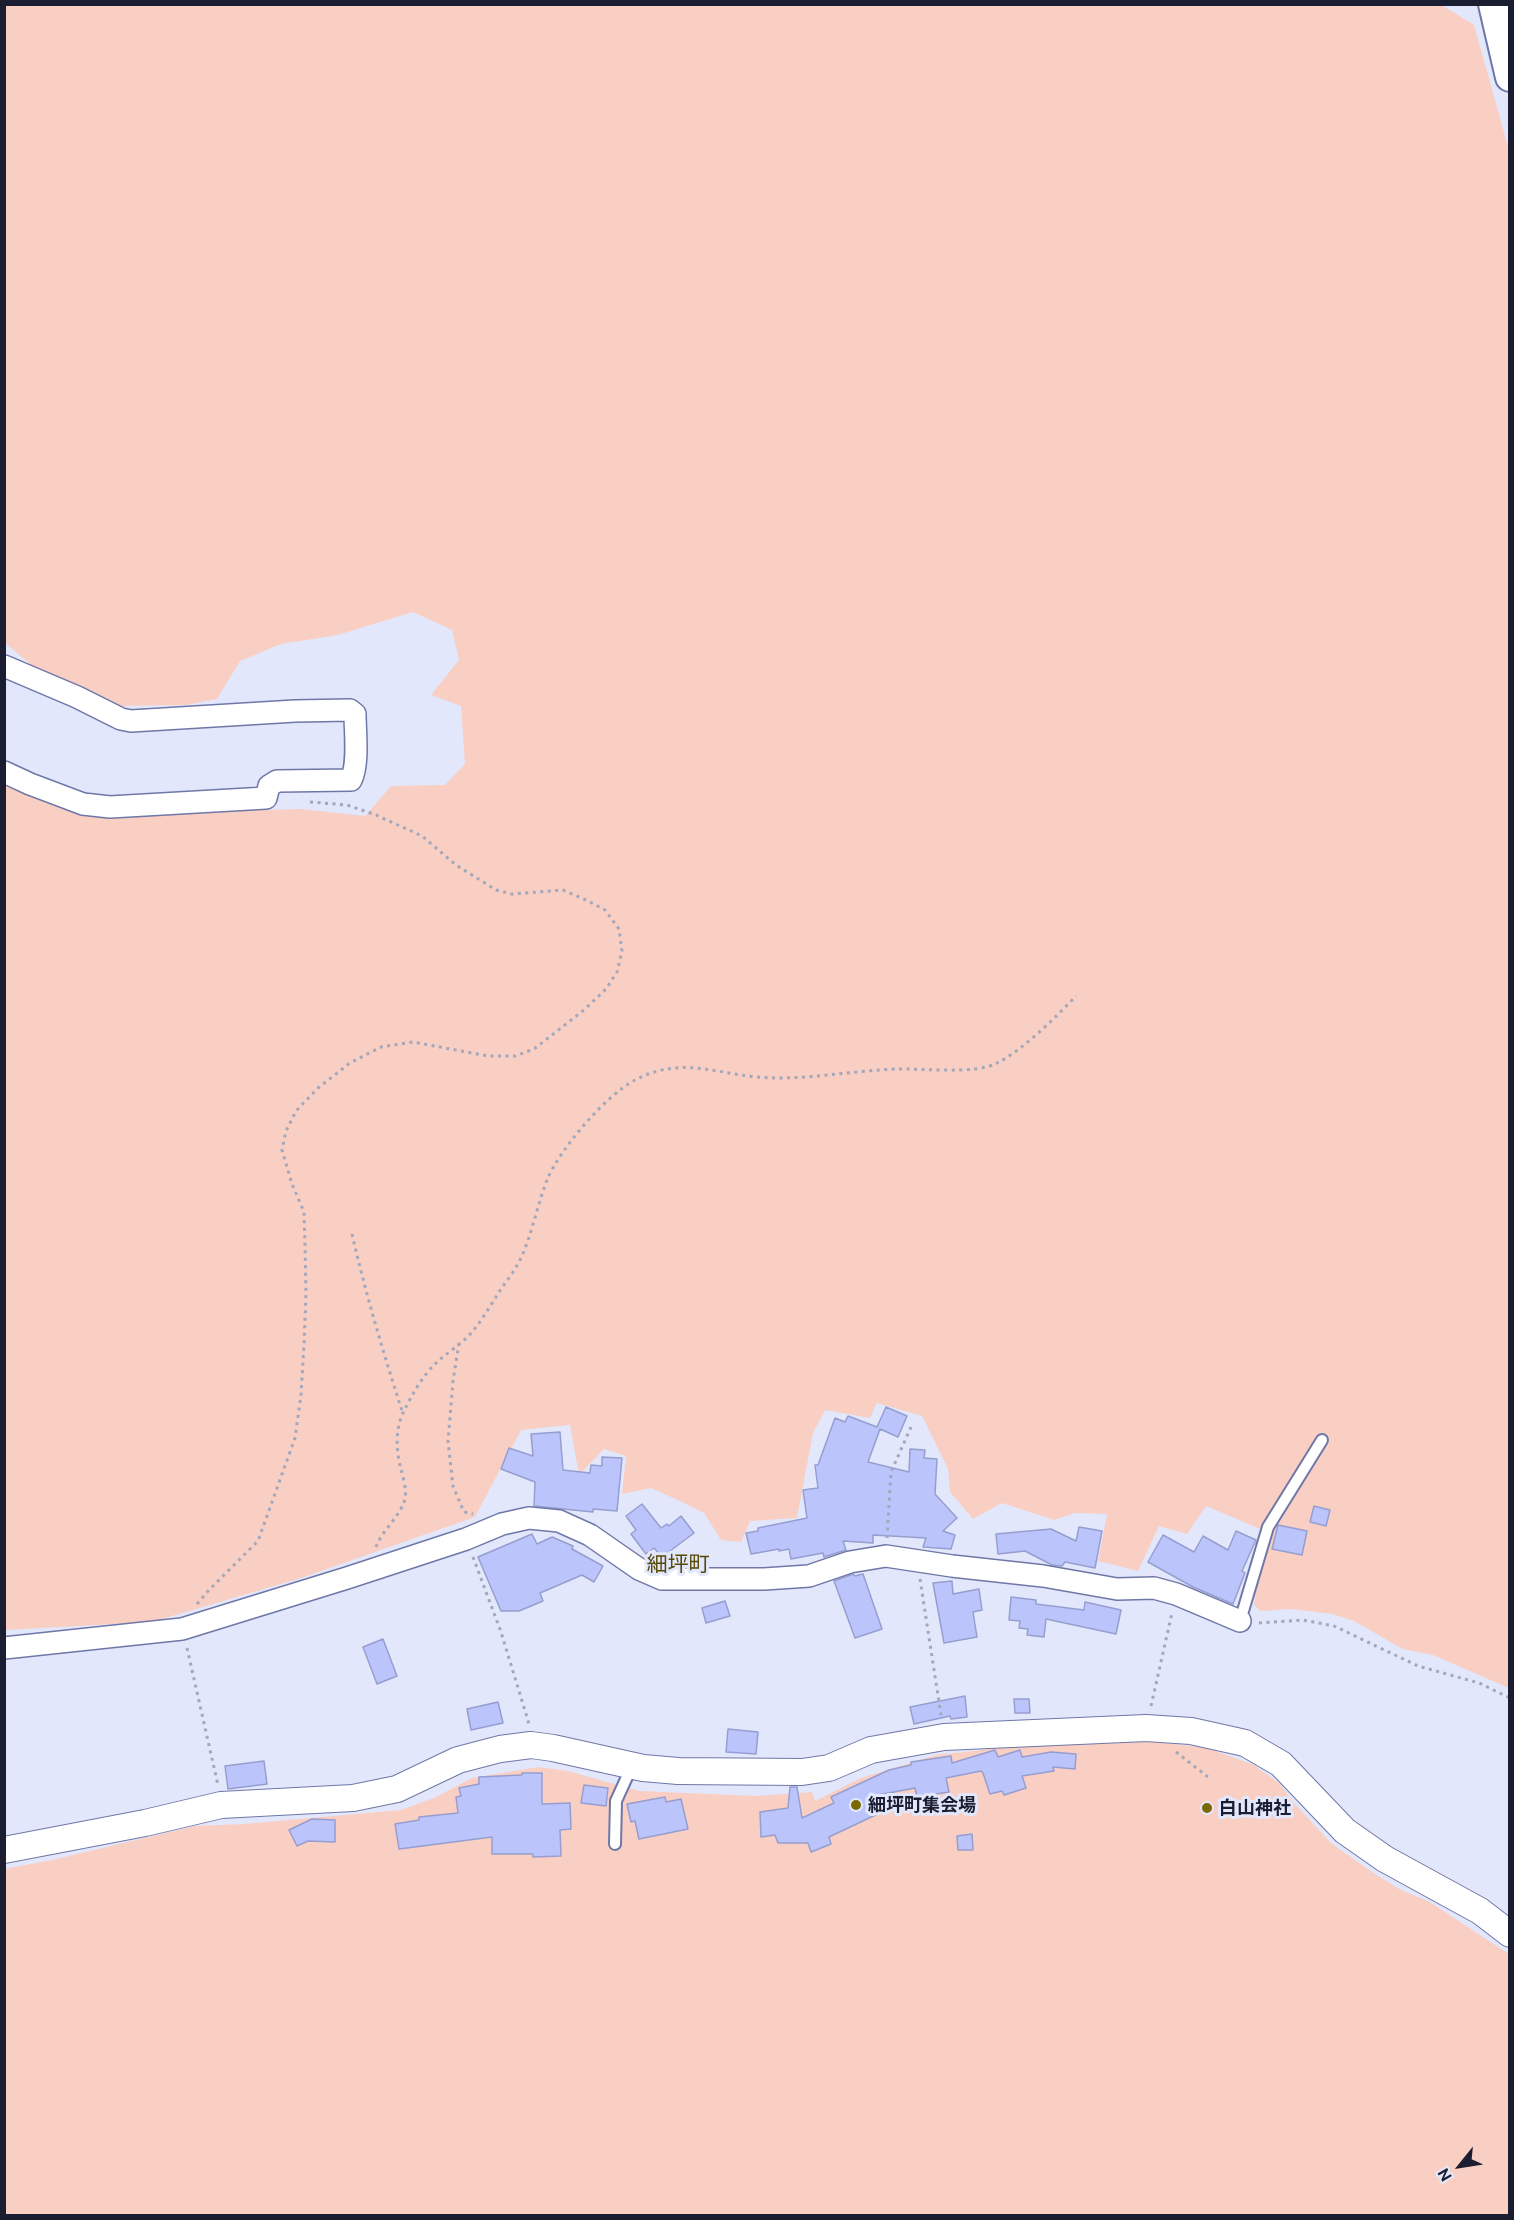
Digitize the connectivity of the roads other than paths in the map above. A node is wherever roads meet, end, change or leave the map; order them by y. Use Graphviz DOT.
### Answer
graph roads {
  1 [pos="1493,4"];
  2 [pos="1509,77"];
  3 [pos="5,666"];
  4 [pos="4,772"];
  5 [pos="1322,1440"];
  6 [pos="1239,1621"];
  7 [pos="4,1648"];
  8 [pos="632,1766"];
  9 [pos="615,1845"];
  10 [pos="4,1850"];
  11 [pos="1509,1934"];
  1 -- 2 [label="main road"];
  3 -- 4 [label="street"];
  5 -- 6 [label="lane"];
  6 -- 7 [label="street"];
  8 -- 9 [label="lane"];
  8 -- 10 [label="street"];
  8 -- 11 [label="street"];
}
